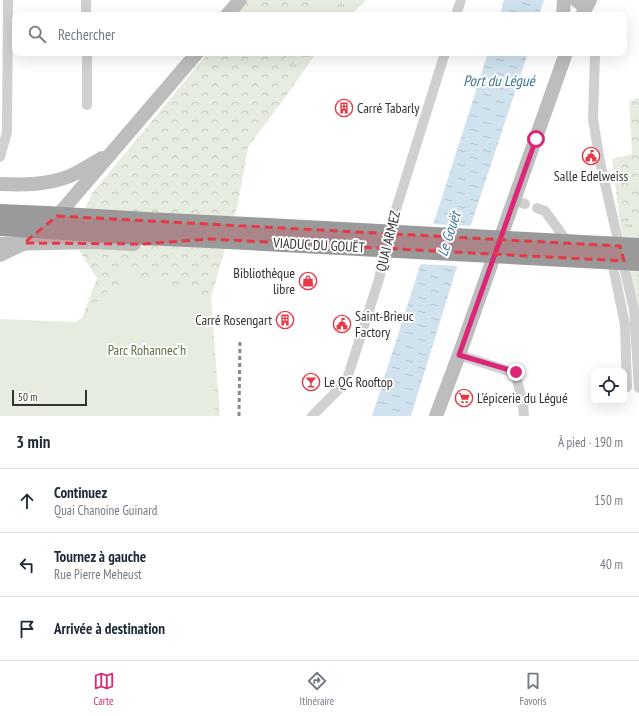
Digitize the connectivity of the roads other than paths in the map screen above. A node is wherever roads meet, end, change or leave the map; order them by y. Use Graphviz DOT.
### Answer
graph roads {
  1 [pos="8,0"];
  2 [pos="86,0"];
  3 [pos="240,0"];
  4 [pos="461,0"];
  5 [pos="564,0"];
  6 [pos="86,12"];
  7 [pos="230,12"];
  8 [pos="457,12"];
  9 [pos="563,12"];
  10 [pos="87,56"];
  11 [pos="194,56"];
  12 [pos="443,56"];
  13 [pos="563,56"];
  14 [pos="594,56"];
  15 [pos="87,105"];
  16 [pos="1,152"];
  17 [pos="111,153"];
  18 [pos="0,184"];
  19 [pos="0,206"];
  20 [pos="537,208"];
  21 [pos="0,213"];
  22 [pos="47,215"];
  23 [pos="0,227"];
  24 [pos="209,239"];
  25 [pos="0,244"];
  26 [pos="639,247"];
  27 [pos="0,255"];
  28 [pos="639,262"];
  29 [pos="459,355"];
  30 [pos="626,368"];
  31 [pos="639,388"];
  32 [pos="312,416"];
  33 [pos="436,416"];
  34 [pos="524,416"];
  1 -- 16 [label="street"];
  2 -- 6 [label="street"];
  3 -- 7 [label="main road"];
  4 -- 8 [label="street"];
  5 -- 9 [label="main road"];
  10 -- 15 [label="street"];
  11 -- 17 [label="main road"];
  12 -- 32 [label="street, QUAI ARMEZ"];
  13 -- 29 [label="main road"];
  14 -- 31 [label="street"];
  17 -- 18 [label="main road"];
  17 -- 27 [label="main road"];
  19 -- 22 [label="main road"];
  20 -- 30 [label="street"];
  21 -- 22 [label="highway, VIADUC DU GOUËT"];
  22 -- 26 [label="highway, VIADUC DU GOUËT, bridge"];
  23 -- 24 [label="highway, VIADUC DU GOUËT, bridge"];
  24 -- 25 [label="main road, bridge"];
  24 -- 28 [label="highway, VIADUC DU GOUËT, bridge"];
  29 -- 33 [label="main road"];
  29 -- 34 [label="street"];
}
